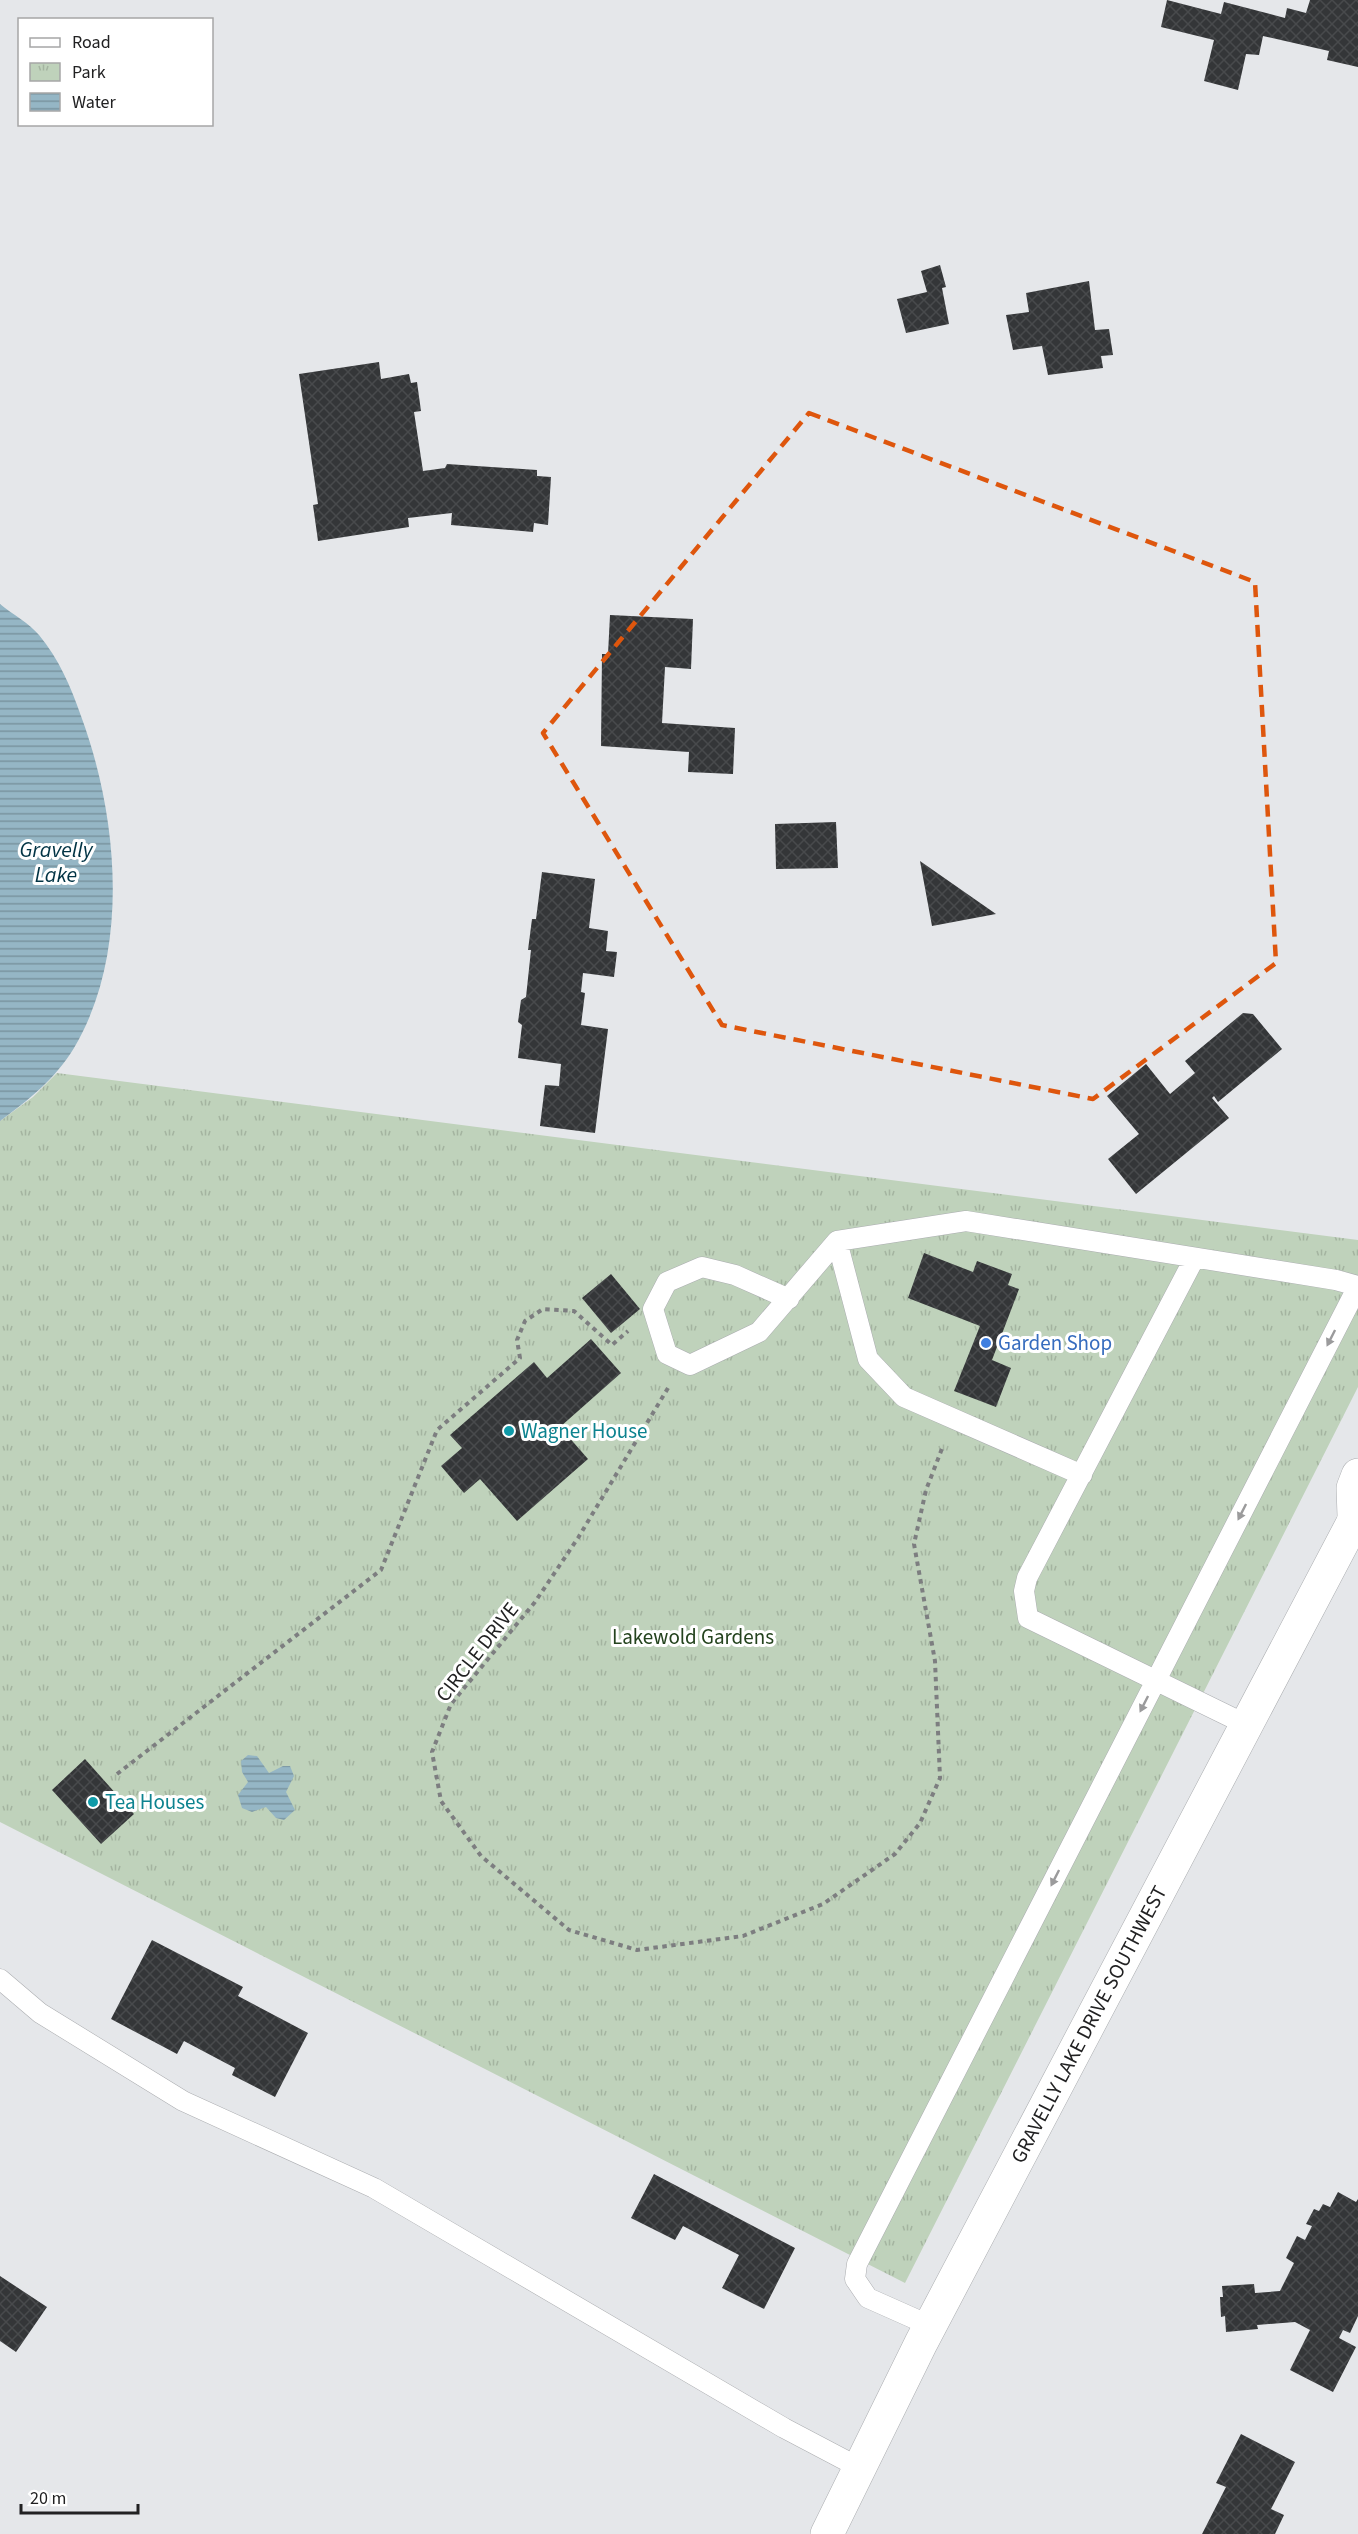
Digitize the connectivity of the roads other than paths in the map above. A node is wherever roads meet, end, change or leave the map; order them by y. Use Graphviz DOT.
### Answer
graph roads {
  1 [pos="837,1241"];
  2 [pos="1194,1259"];
  3 [pos="1358,1286"];
  4 [pos="789,1299"];
  5 [pos="1082,1475"];
  6 [pos="1358,1475"];
  7 [pos="1356,1514"];
  8 [pos="1156,1680"];
  9 [pos="1245,1724"];
  10 [pos="0,1980"];
  11 [pos="930,2326"];
  12 [pos="860,2468"];
  13 [pos="827,2534"];
  1 -- 2 [label="lane"];
  1 -- 4 [label="lane"];
  1 -- 5 [label="lane"];
  2 -- 3 [label="lane"];
  2 -- 5 [label="lane"];
  3 -- 8 [label="lane, one-way"];
  4 -- 4 [label="lane"];
  5 -- 8 [label="lane"];
  6 -- 7 [label="main road, GRAVELLY LAKE DRIVE SOUTHWEST"];
  7 -- 9 [label="main road, GRAVELLY LAKE DRIVE SOUTHWEST"];
  8 -- 9 [label="lane"];
  8 -- 11 [label="lane, one-way"];
  9 -- 11 [label="main road, GRAVELLY LAKE DRIVE SOUTHWEST"];
  10 -- 12 [label="lane"];
  11 -- 12 [label="main road, GRAVELLY LAKE DRIVE SOUTHWEST"];
  12 -- 13 [label="main road, GRAVELLY LAKE DRIVE SOUTHWEST"];
}
